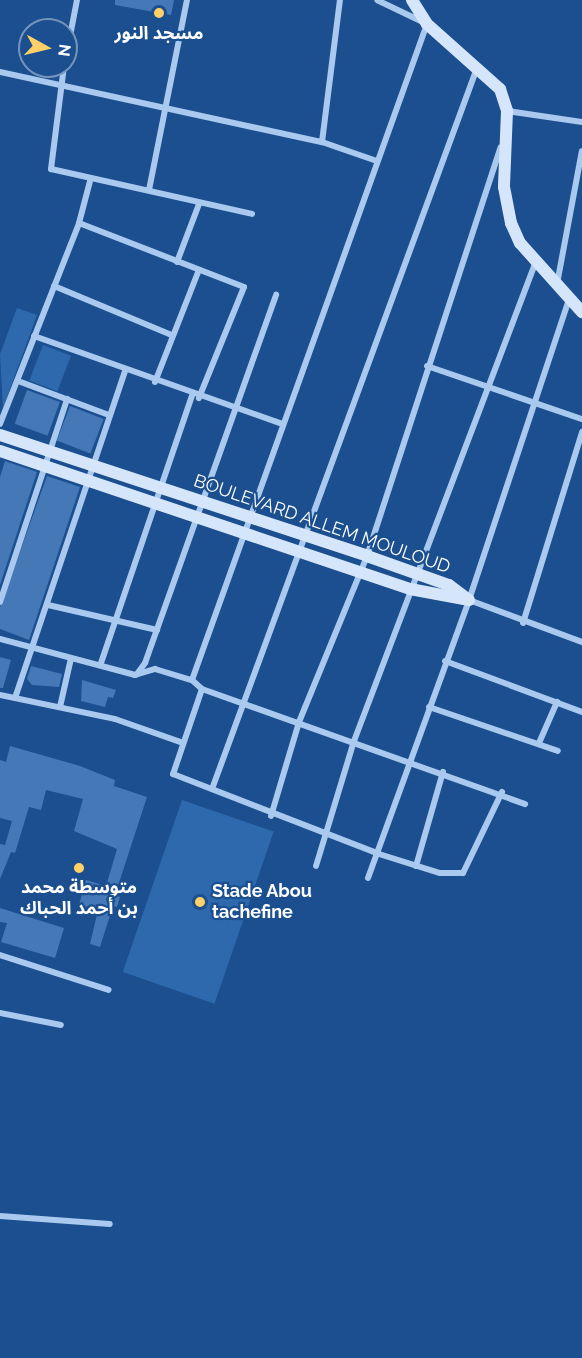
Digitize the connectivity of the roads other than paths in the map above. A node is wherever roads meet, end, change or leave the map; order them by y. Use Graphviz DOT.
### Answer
graph roads {
  1 [pos="77,0"];
  2 [pos="187,0"];
  3 [pos="340,0"];
  4 [pos="377,0"];
  5 [pos="412,0"];
  6 [pos="74,18"];
  7 [pos="427,24"];
  8 [pos="478,65"];
  9 [pos="0,72"];
  10 [pos="62,78"];
  11 [pos="61,84"];
  12 [pos="166,110"];
  13 [pos="507,111"];
  14 [pos="582,122"];
  15 [pos="506,134"];
  16 [pos="322,142"];
  17 [pos="582,151"];
  18 [pos="374,160"];
  19 [pos="90,181"];
  20 [pos="149,190"];
  21 [pos="199,204"];
  22 [pos="252,214"];
  23 [pos="80,223"];
  24 [pos="536,260"];
  25 [pos="177,262"];
  26 [pos="199,270"];
  27 [pos="557,285"];
  28 [pos="54,286"];
  29 [pos="276,295"];
  30 [pos="569,300"];
  31 [pos="582,312"];
  32 [pos="172,334"];
  33 [pos="34,336"];
  34 [pos="427,366"];
  35 [pos="125,372"];
  36 [pos="18,381"];
  37 [pos="154,382"];
  38 [pos="489,387"];
  39 [pos="195,397"];
  40 [pos="67,399"];
  41 [pos="537,404"];
  42 [pos="234,411"];
  43 [pos="109,415"];
  44 [pos="582,419"];
  45 [pos="0,424"];
  46 [pos="283,424"];
  47 [pos="582,432"];
  48 [pos="0,435"];
  49 [pos="0,451"];
  50 [pos="49,451"];
  51 [pos="45,466"];
  52 [pos="93,466"];
  53 [pos="91,481"];
  54 [pos="161,487"];
  55 [pos="200,500"];
  56 [pos="154,501"];
  57 [pos="195,516"];
  58 [pos="251,518"];
  59 [pos="246,533"];
  60 [pos="308,537"];
  61 [pos="302,552"];
  62 [pos="367,556"];
  63 [pos="358,572"];
  64 [pos="417,576"];
  65 [pos="410,589"];
  66 [pos="469,600"];
  67 [pos="0,602"];
  68 [pos="48,605"];
  69 [pos="114,621"];
  70 [pos="523,624"];
  71 [pos="157,630"];
  72 [pos="0,639"];
  73 [pos="582,642"];
  74 [pos="31,648"];
  75 [pos="71,658"];
  76 [pos="444,661"];
  77 [pos="101,663"];
  78 [pos="135,675"];
  79 [pos="192,680"];
  80 [pos="202,689"];
  81 [pos="0,695"];
  82 [pos="15,698"];
  83 [pos="556,702"];
  84 [pos="245,704"];
  85 [pos="60,707"];
  86 [pos="429,707"];
  87 [pos="582,712"];
  88 [pos="299,722"];
  89 [pos="354,741"];
  90 [pos="183,743"];
  91 [pos="539,743"];
  92 [pos="558,751"];
  93 [pos="408,761"];
  94 [pos="443,772"];
  95 [pos="212,789"];
  96 [pos="502,792"];
  97 [pos="525,804"];
  98 [pos="271,816"];
  99 [pos="326,833"];
  100 [pos="379,854"];
  101 [pos="316,866"];
  102 [pos="416,866"];
  103 [pos="368,878"];
  104 [pos="0,955"];
  105 [pos="109,990"];
  106 [pos="0,1012"];
  107 [pos="61,1025"];
  108 [pos="0,1216"];
  109 [pos="110,1224"];
  1 -- 6 [label="street"];
  2 -- 12 [label="street"];
  3 -- 16 [label="street"];
  4 -- 7 [label="street"];
  5 -- 7 [label="main road"];
  7 -- 8 [label="main road"];
  7 -- 18 [label="street"];
  8 -- 13 [label="main road"];
  8 -- 60 [label="street"];
  9 -- 11 [label="street"];
  10 -- 11 [label="street"];
  11 -- 12 [label="street"];
  11 -- 19 [label="street"];
  12 -- 16 [label="street"];
  12 -- 20 [label="street"];
  13 -- 14 [label="street"];
  13 -- 15 [label="main road"];
  15 -- 24 [label="main road"];
  15 -- 34 [label="street"];
  16 -- 18 [label="street"];
  17 -- 27 [label="street"];
  18 -- 46 [label="street"];
  19 -- 20 [label="street"];
  19 -- 23 [label="street"];
  20 -- 21 [label="street"];
  21 -- 22 [label="street"];
  21 -- 25 [label="street"];
  23 -- 25 [label="street"];
  23 -- 28 [label="street"];
  24 -- 27 [label="main road"];
  24 -- 38 [label="street"];
  25 -- 26 [label="street"];
  26 -- 32 [label="street"];
  26 -- 39 [label="street"];
  27 -- 30 [label="main road"];
  28 -- 32 [label="street"];
  28 -- 33 [label="street"];
  29 -- 42 [label="street"];
  30 -- 31 [label="main road"];
  30 -- 41 [label="street"];
  32 -- 37 [label="street"];
  33 -- 35 [label="street"];
  33 -- 36 [label="street"];
  34 -- 38 [label="street"];
  34 -- 62 [label="street"];
  35 -- 37 [label="street"];
  35 -- 43 [label="street"];
  36 -- 40 [label="street"];
  36 -- 45 [label="street"];
  37 -- 39 [label="street"];
  38 -- 41 [label="street"];
  38 -- 64 [label="street"];
  39 -- 42 [label="street"];
  39 -- 54 [label="street"];
  40 -- 43 [label="street"];
  40 -- 50 [label="street"];
  41 -- 44 [label="street"];
  41 -- 66 [label="street"];
  42 -- 46 [label="street"];
  42 -- 55 [label="street"];
  43 -- 52 [label="street"];
  46 -- 58 [label="street"];
  47 -- 70 [label="street"];
  48 -- 50 [label="main road, BOULEVARD ALLEM MOULOUD"];
  49 -- 51 [label="main road, BOULEVARD ALLEM MOULOUD"];
  50 -- 51 [label="street"];
  50 -- 52 [label="main road, BOULEVARD ALLEM MOULOUD"];
  51 -- 53 [label="main road, BOULEVARD ALLEM MOULOUD"];
  51 -- 67 [label="street"];
  52 -- 53 [label="street"];
  52 -- 54 [label="main road, BOULEVARD ALLEM MOULOUD"];
  53 -- 56 [label="main road, BOULEVARD ALLEM MOULOUD"];
  53 -- 68 [label="street"];
  54 -- 55 [label="main road, BOULEVARD ALLEM MOULOUD"];
  54 -- 56 [label="street"];
  55 -- 57 [label="street"];
  55 -- 58 [label="main road, BOULEVARD ALLEM MOULOUD"];
  56 -- 57 [label="main road, BOULEVARD ALLEM MOULOUD"];
  56 -- 69 [label="street"];
  57 -- 59 [label="main road, BOULEVARD ALLEM MOULOUD"];
  57 -- 71 [label="street"];
  58 -- 59 [label="street"];
  58 -- 60 [label="main road, BOULEVARD ALLEM MOULOUD"];
  59 -- 61 [label="main road, BOULEVARD ALLEM MOULOUD"];
  59 -- 79 [label="street"];
  60 -- 61 [label="street"];
  60 -- 62 [label="main road, BOULEVARD ALLEM MOULOUD"];
  61 -- 63 [label="main road, BOULEVARD ALLEM MOULOUD"];
  61 -- 84 [label="street"];
  62 -- 63 [label="street"];
  62 -- 64 [label="main road, BOULEVARD ALLEM MOULOUD"];
  63 -- 65 [label="main road, BOULEVARD ALLEM MOULOUD"];
  63 -- 88 [label="street"];
  64 -- 65 [label="street"];
  64 -- 66 [label="main road, BOULEVARD ALLEM MOULOUD"];
  65 -- 66 [label="main road, BOULEVARD ALLEM MOULOUD"];
  65 -- 89 [label="street"];
  66 -- 70 [label="street"];
  66 -- 76 [label="street"];
  68 -- 69 [label="street"];
  68 -- 74 [label="street"];
  69 -- 71 [label="street"];
  69 -- 77 [label="street"];
  70 -- 73 [label="street"];
  71 -- 78 [label="street"];
  72 -- 74 [label="street"];
  74 -- 75 [label="street"];
  74 -- 82 [label="street"];
  75 -- 77 [label="street"];
  75 -- 85 [label="street"];
  76 -- 83 [label="street"];
  76 -- 86 [label="street"];
  77 -- 78 [label="street"];
  78 -- 79 [label="street"];
  79 -- 80 [label="street"];
  80 -- 84 [label="street"];
  80 -- 90 [label="street"];
  81 -- 82 [label="street"];
  82 -- 85 [label="street"];
  83 -- 87 [label="street"];
  83 -- 91 [label="street"];
  84 -- 88 [label="street"];
  84 -- 95 [label="street"];
  85 -- 90 [label="street"];
  86 -- 91 [label="street"];
  86 -- 93 [label="street"];
  88 -- 89 [label="street"];
  88 -- 98 [label="street"];
  89 -- 93 [label="street"];
  89 -- 99 [label="street"];
  90 -- 95 [label="street"];
  91 -- 92 [label="street"];
  93 -- 94 [label="street"];
  93 -- 100 [label="street"];
  94 -- 96 [label="street"];
  94 -- 102 [label="street"];
  95 -- 98 [label="street"];
  96 -- 97 [label="street"];
  96 -- 102 [label="street"];
  98 -- 99 [label="street"];
  99 -- 100 [label="street"];
  99 -- 101 [label="street"];
  100 -- 102 [label="street"];
  100 -- 103 [label="street"];
  104 -- 105 [label="street"];
  106 -- 107 [label="street"];
  108 -- 109 [label="street"];
}
